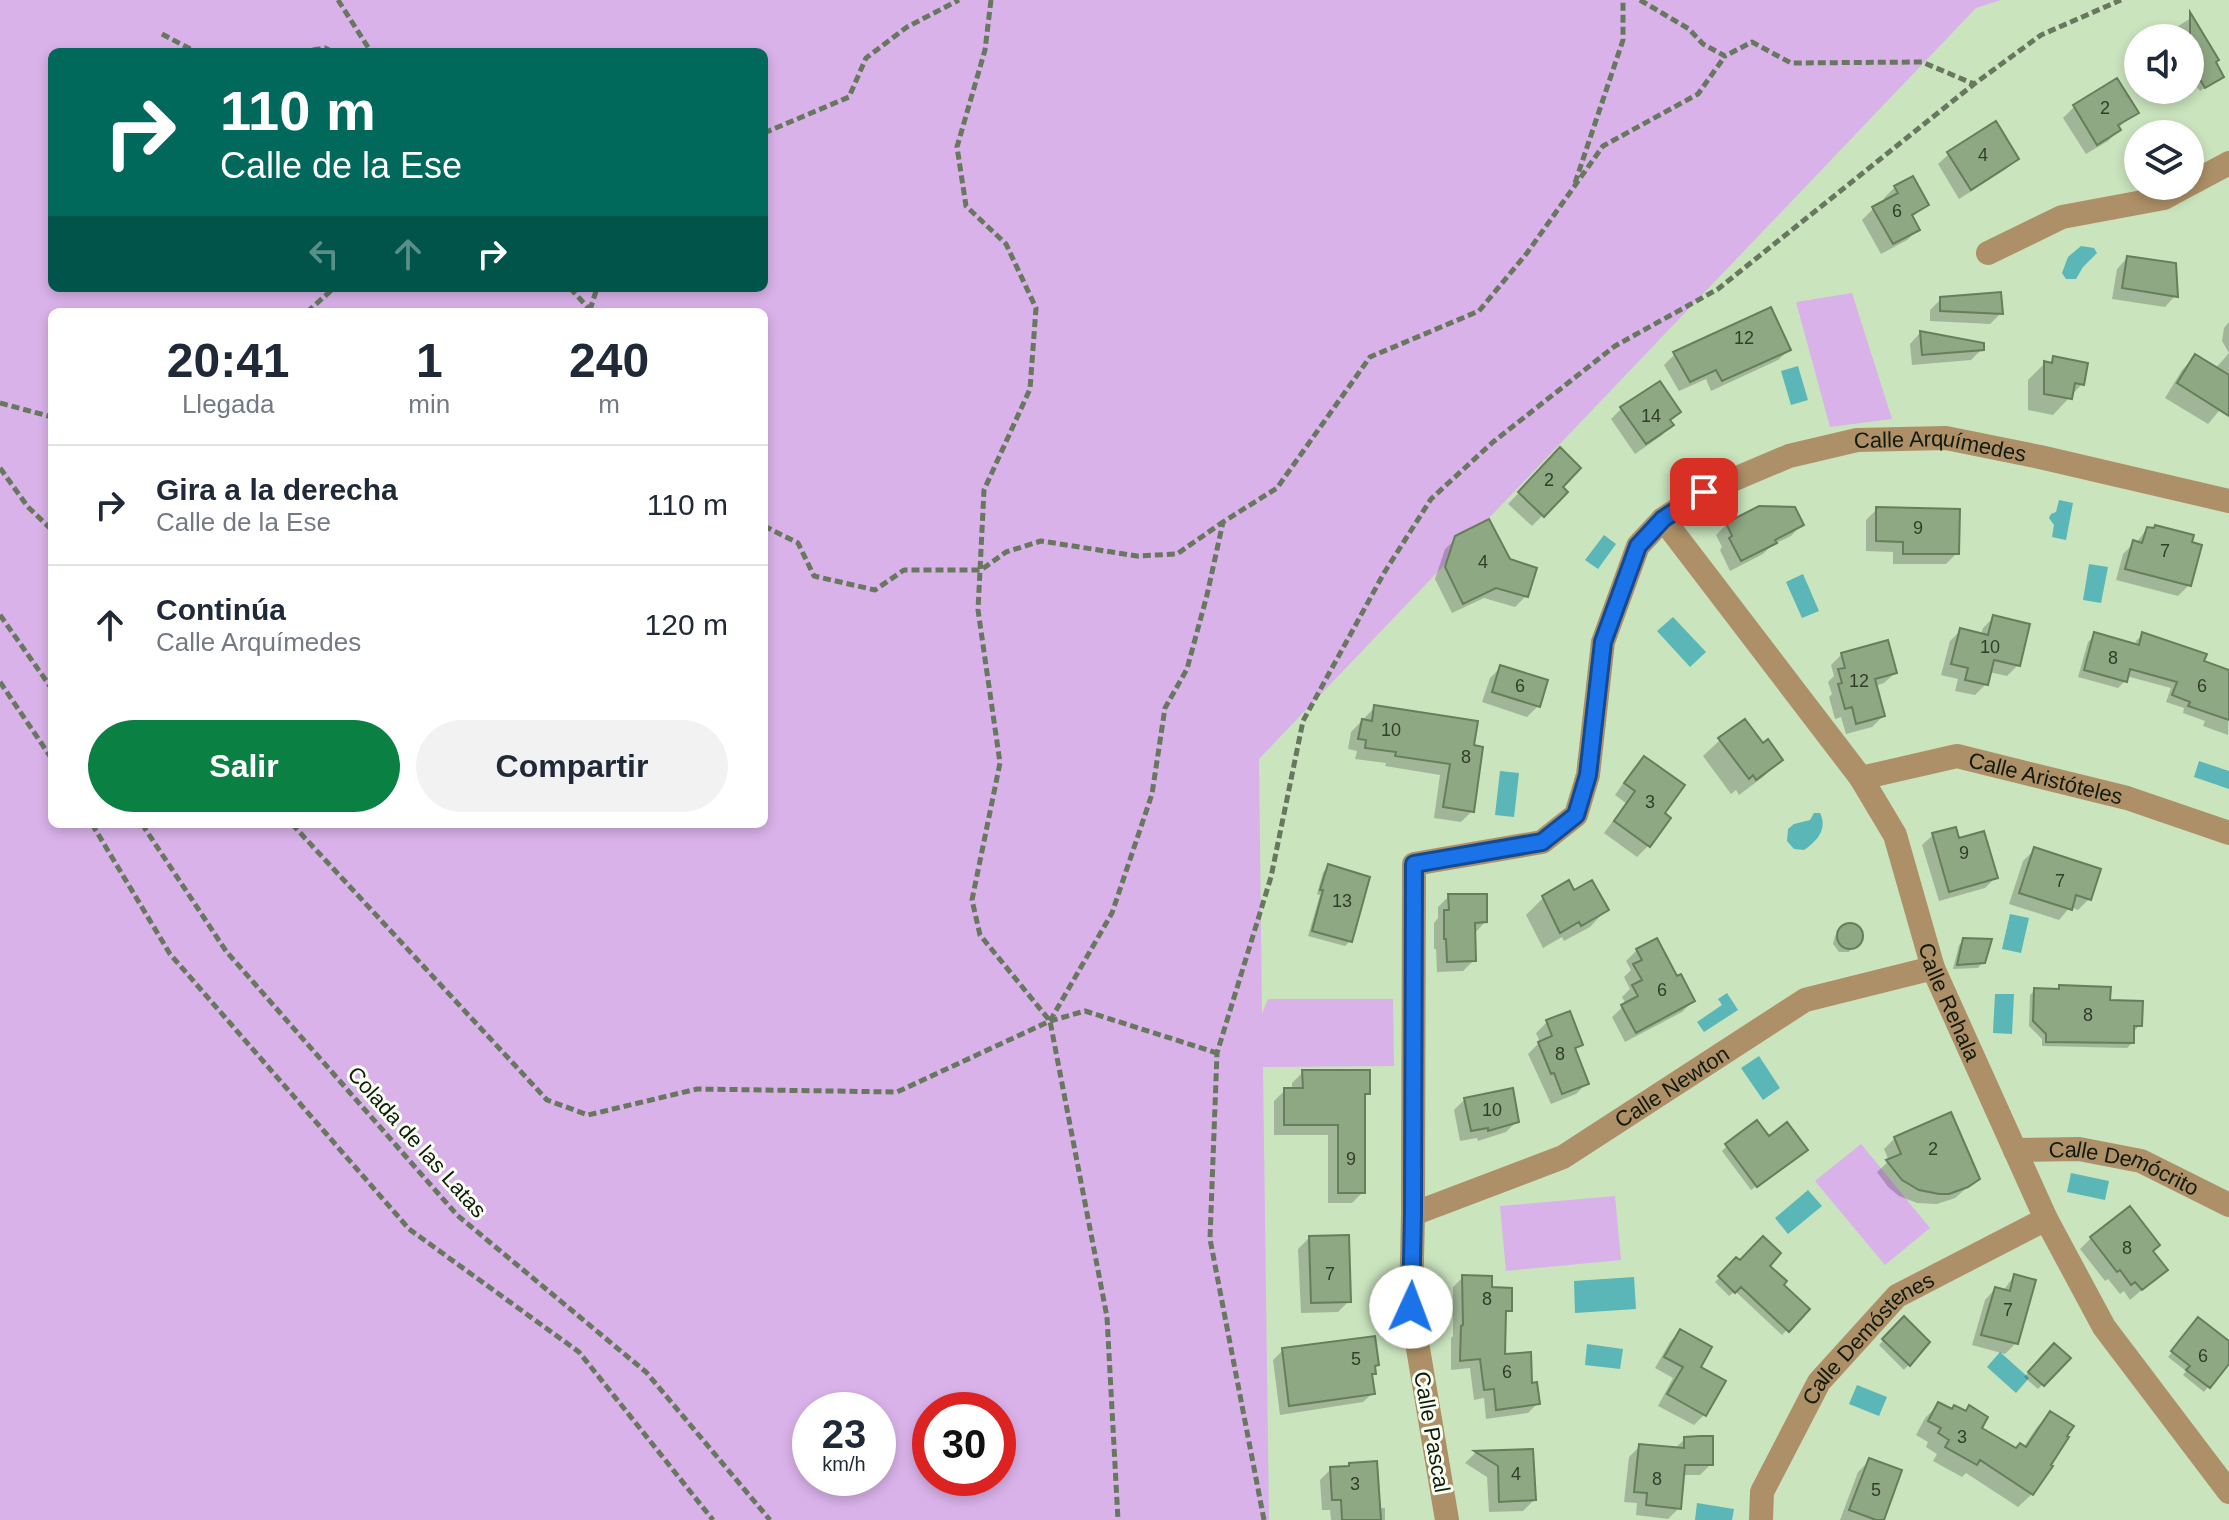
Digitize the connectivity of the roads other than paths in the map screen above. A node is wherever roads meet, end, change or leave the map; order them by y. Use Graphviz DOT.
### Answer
graph roads {
  1 [pos="2229,163"];
  2 [pos="2204,176"];
  3 [pos="2153,200"];
  4 [pos="1988,253"];
  5 [pos="2229,501"];
  6 [pos="1663,519"];
  7 [pos="1861,778"];
  8 [pos="2229,833"];
  9 [pos="1414,864"];
  10 [pos="1933,968"];
  11 [pos="2015,1150"];
  12 [pos="2229,1205"];
  13 [pos="1413,1214"];
  14 [pos="2046,1219"];
  15 [pos="2229,1492"];
  16 [pos="1447,1520"];
  17 [pos="1761,1520"];
  1 -- 2 [label="street"];
  3 -- 4 [label="street"];
  5 -- 6 [label="street, Calle Arquímedes"];
  6 -- 7 [label="street, Calle Rehala"];
  6 -- 9 [label="street, Calle Arquímedes"];
  7 -- 8 [label="street, Calle Aristóteles"];
  7 -- 10 [label="street, Calle Rehala"];
  9 -- 13 [label="street, Calle Pascal"];
  10 -- 11 [label="street, Calle Rehala"];
  10 -- 13 [label="street, Calle Newton"];
  11 -- 12 [label="street, Calle Demócrito"];
  11 -- 14 [label="street, Calle Rehala"];
  13 -- 16 [label="street, Calle Pascal"];
  14 -- 15 [label="street, Calle Rehala"];
  14 -- 17 [label="street, Calle Demóstenes"];
}
